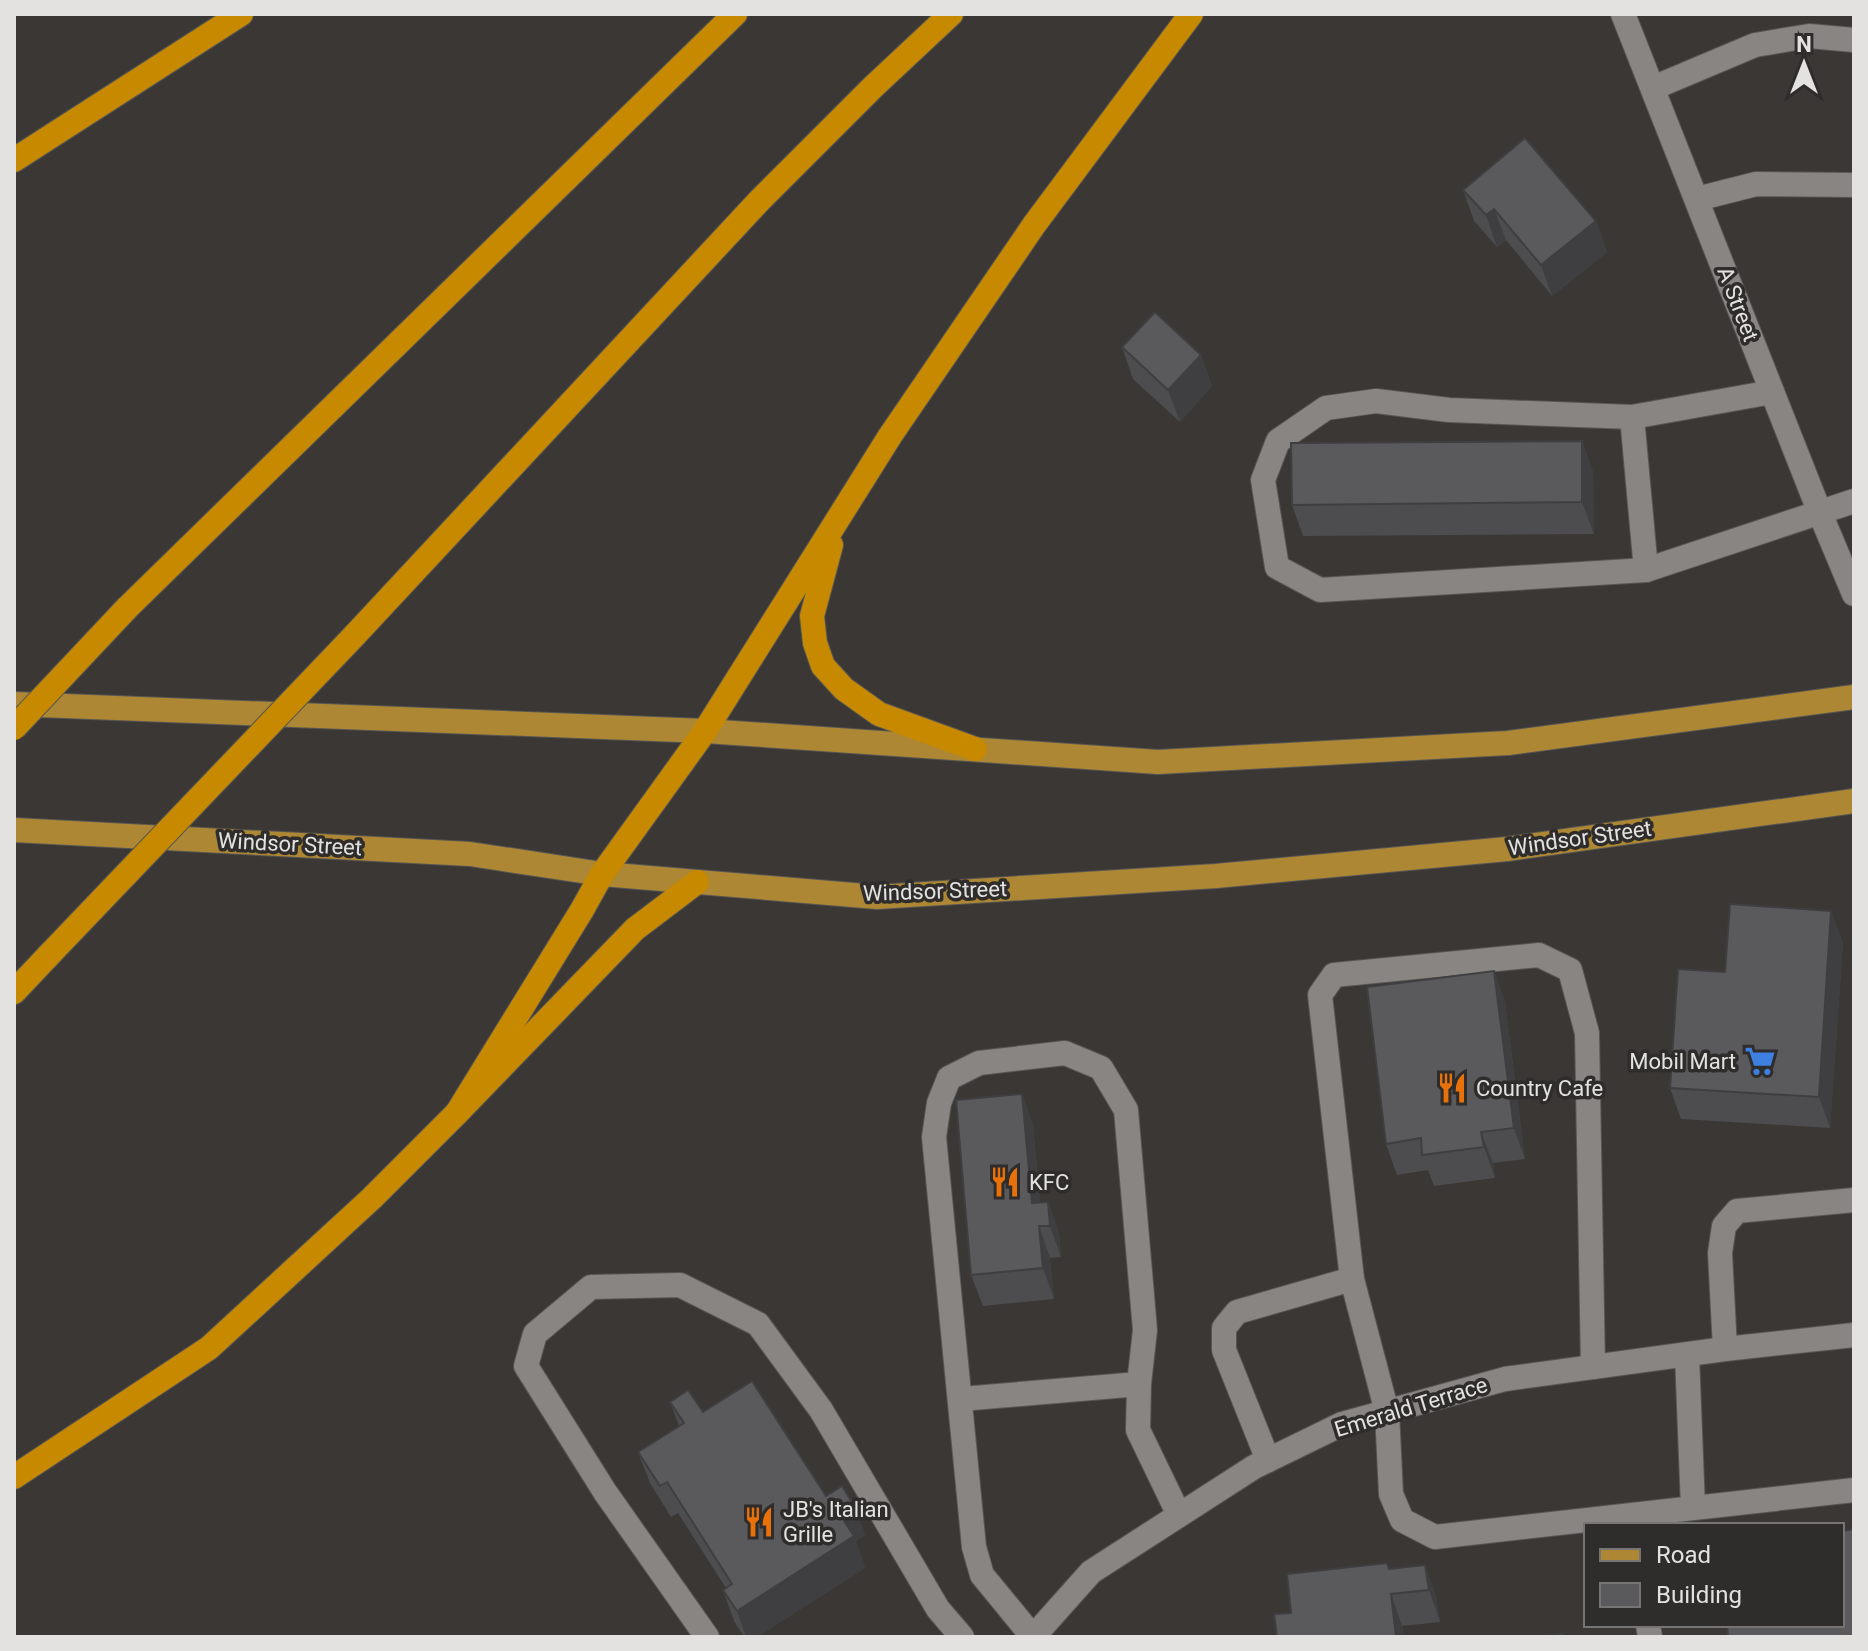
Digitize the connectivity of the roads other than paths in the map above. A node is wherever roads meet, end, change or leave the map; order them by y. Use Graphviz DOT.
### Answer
graph roads {
  1 [pos="241,14"];
  2 [pos="735,14"];
  3 [pos="951,14"];
  4 [pos="1191,14"];
  5 [pos="1623,14"];
  6 [pos="1854,40"];
  7 [pos="1653,88"];
  8 [pos="14,160"];
  9 [pos="1854,185"];
  10 [pos="1697,199"];
  11 [pos="1772,392"];
  12 [pos="1632,417"];
  13 [pos="1854,501"];
  14 [pos="1820,513"];
  15 [pos="837,520"];
  16 [pos="1646,570"];
  17 [pos="1854,594"];
  18 [pos="1854,697"];
  19 [pos="14,704"];
  20 [pos="14,728"];
  21 [pos="705,731"];
  22 [pos="975,749"];
  23 [pos="1854,801"];
  24 [pos="14,830"];
  25 [pos="602,874"];
  26 [pos="697,882"];
  27 [pos="14,992"];
  28 [pos="457,1113"];
  29 [pos="1854,1200"];
  30 [pos="1352,1279"];
  31 [pos="1854,1335"];
  32 [pos="1725,1349"];
  33 [pos="1687,1355"];
  34 [pos="1593,1367"];
  35 [pos="1139,1384"];
  36 [pos="961,1399"];
  37 [pos="1387,1412"];
  38 [pos="1268,1460"];
  39 [pos="14,1477"];
  40 [pos="1854,1490"];
  41 [pos="1693,1508"];
  42 [pos="1179,1515"];
  43 [pos="1634,1519"];
  44 [pos="1590,1523"];
  45 [pos="1584,1524"];
  46 [pos="707,1637"];
  47 [pos="962,1637"];
  48 [pos="1033,1637"];
  1 -- 8 [label="highway"];
  2 -- 20 [label="highway, bridge"];
  3 -- 27 [label="highway, bridge"];
  4 -- 15 [label="highway"];
  5 -- 7 [label="street, A Street"];
  6 -- 7 [label="street"];
  7 -- 10 [label="street, A Street"];
  9 -- 10 [label="street"];
  10 -- 11 [label="street, A Street"];
  11 -- 12 [label="street"];
  11 -- 14 [label="street, A Street"];
  12 -- 16 [label="street"];
  12 -- 16 [label="street"];
  13 -- 14 [label="street"];
  14 -- 16 [label="street"];
  14 -- 17 [label="street, A Street"];
  15 -- 21 [label="highway"];
  15 -- 22 [label="highway"];
  18 -- 22 [label="main road"];
  19 -- 21 [label="main road"];
  21 -- 22 [label="main road"];
  21 -- 25 [label="highway"];
  23 -- 26 [label="main road, Windsor Street"];
  24 -- 25 [label="main road, Windsor Street"];
  25 -- 26 [label="main road, Windsor Street"];
  25 -- 28 [label="highway"];
  26 -- 28 [label="highway"];
  28 -- 39 [label="highway"];
  29 -- 32 [label="street"];
  30 -- 34 [label="street"];
  30 -- 37 [label="street"];
  30 -- 38 [label="street"];
  31 -- 32 [label="street, Emerald Terrace"];
  32 -- 33 [label="street, Emerald Terrace"];
  33 -- 34 [label="street, Emerald Terrace"];
  33 -- 41 [label="street"];
  34 -- 37 [label="street, Emerald Terrace"];
  35 -- 36 [label="street"];
  35 -- 36 [label="street"];
  35 -- 42 [label="street"];
  36 -- 48 [label="street"];
  37 -- 38 [label="street, Emerald Terrace"];
  37 -- 45 [label="street"];
  38 -- 42 [label="street, Emerald Terrace"];
  40 -- 41 [label="street"];
  41 -- 43 [label="street"];
  42 -- 48 [label="street, Emerald Terrace"];
  43 -- 44 [label="street"];
  46 -- 47 [label="street"];
}
